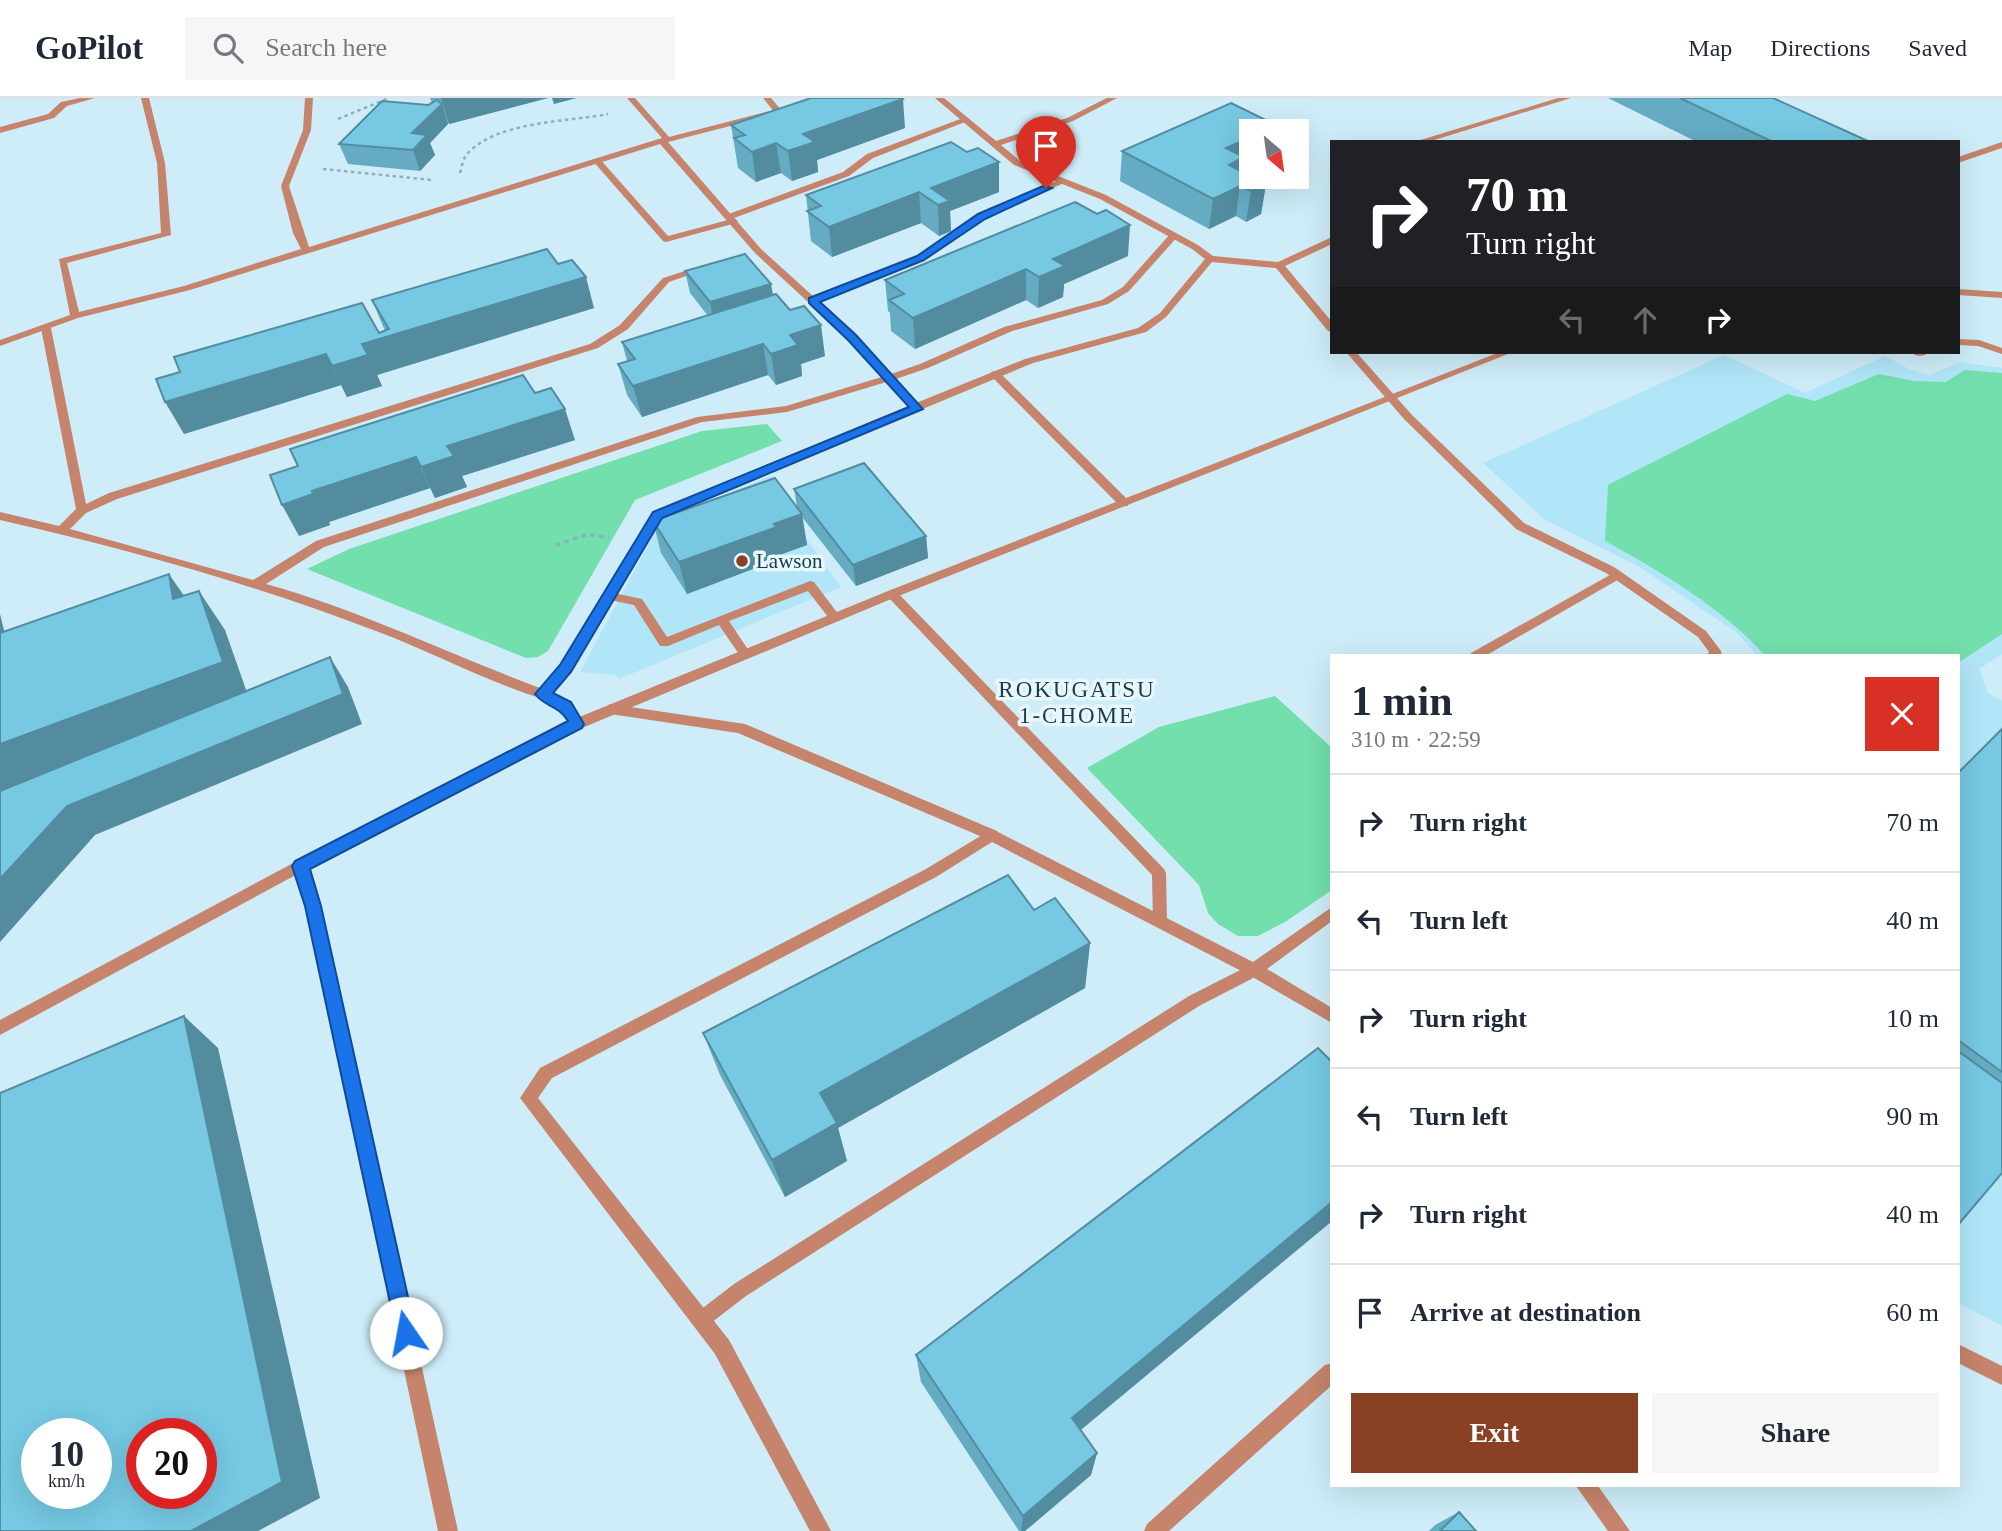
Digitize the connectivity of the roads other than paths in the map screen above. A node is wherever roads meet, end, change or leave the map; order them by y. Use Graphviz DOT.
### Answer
graph roads {
  1 [pos="91,98"];
  2 [pos="145,98"];
  3 [pos="309,98"];
  4 [pos="631,98"];
  5 [pos="767,98"];
  6 [pos="939,98"];
  7 [pos="1113,98"];
  8 [pos="1567,98"];
  9 [pos="791,108"];
  10 [pos="778,111"];
  11 [pos="966,120"];
  12 [pos="0,130"];
  13 [pos="1438,139"];
  14 [pos="665,140"];
  15 [pos="995,144"];
  16 [pos="2002,145"];
  17 [pos="1960,159"];
  18 [pos="596,160"];
  19 [pos="1065,181"];
  20 [pos="731,219"];
  21 [pos="1174,235"];
  22 [pos="1330,241"];
  23 [pos="306,251"];
  24 [pos="758,251"];
  25 [pos="745,255"];
  26 [pos="1210,259"];
  27 [pos="719,263"];
  28 [pos="1279,265"];
  29 [pos="1960,292"];
  30 [pos="2002,295"];
  31 [pos="813,301"];
  32 [pos="75,316"];
  33 [pos="1330,327"];
  34 [pos="47,328"];
  35 [pos="1960,342"];
  36 [pos="0,343"];
  37 [pos="2002,351"];
  38 [pos="1353,354"];
  39 [pos="1503,354"];
  40 [pos="995,374"];
  41 [pos="889,378"];
  42 [pos="1391,398"];
  43 [pos="916,409"];
  44 [pos="1125,503"];
  45 [pos="82,510"];
  46 [pos="0,516"];
  47 [pos="61,530"];
  48 [pos="1617,575"];
  49 [pos="256,584"];
  50 [pos="892,594"];
  51 [pos="609,596"];
  52 [pos="835,618"];
  53 [pos="721,619"];
  54 [pos="745,654"];
  55 [pos="1479,654"];
  56 [pos="1717,654"];
  57 [pos="543,694"];
  58 [pos="610,709"];
  59 [pos="577,724"];
  60 [pos="992,835"];
  61 [pos="300,866"];
  62 [pos="1330,915"];
  63 [pos="1160,922"];
  64 [pos="1254,970"];
  65 [pos="1330,1015"];
  66 [pos="0,1028"];
  67 [pos="701,1320"];
  68 [pos="1960,1354"];
  69 [pos="1330,1374"];
  70 [pos="2002,1376"];
  71 [pos="1587,1487"];
  72 [pos="448,1531"];
  73 [pos="821,1531"];
  74 [pos="1154,1531"];
  75 [pos="1620,1531"];
  1 -- 12 [label="street"];
  2 -- 32 [label="street"];
  3 -- 23 [label="street"];
  4 -- 14 [label="street"];
  5 -- 10 [label="street"];
  6 -- 11 [label="street"];
  7 -- 15 [label="street"];
  8 -- 13 [label="street"];
  9 -- 10 [label="street"];
  10 -- 14 [label="street"];
  11 -- 15 [label="street"];
  11 -- 20 [label="street"];
  14 -- 18 [label="street"];
  14 -- 20 [label="street"];
  15 -- 19 [label="street"];
  16 -- 17 [label="street"];
  18 -- 20 [label="street"];
  18 -- 23 [label="street"];
  19 -- 21 [label="street"];
  19 -- 31 [label="street"];
  20 -- 24 [label="street"];
  21 -- 26 [label="street"];
  21 -- 41 [label="street"];
  22 -- 28 [label="street"];
  23 -- 32 [label="street"];
  24 -- 25 [label="street"];
  24 -- 31 [label="street"];
  26 -- 28 [label="street"];
  26 -- 40 [label="street"];
  27 -- 45 [label="street"];
  28 -- 33 [label="street"];
  29 -- 30 [label="street"];
  31 -- 41 [label="street"];
  32 -- 34 [label="street"];
  34 -- 36 [label="street"];
  34 -- 45 [label="street"];
  35 -- 37 [label="street"];
  38 -- 42 [label="street"];
  39 -- 42 [label="street"];
  40 -- 43 [label="street"];
  40 -- 44 [label="street"];
  41 -- 43 [label="street"];
  41 -- 49 [label="street"];
  42 -- 44 [label="street"];
  42 -- 48 [label="street"];
  43 -- 51 [label="street"];
  44 -- 50 [label="street"];
  45 -- 47 [label="street"];
  46 -- 47 [label="street"];
  47 -- 49 [label="street"];
  48 -- 55 [label="street"];
  48 -- 56 [label="street"];
  49 -- 57 [label="street"];
  50 -- 52 [label="street"];
  50 -- 63 [label="street"];
  51 -- 53 [label="street"];
  51 -- 57 [label="street"];
  52 -- 53 [label="street"];
  52 -- 54 [label="street"];
  53 -- 54 [label="street"];
  54 -- 58 [label="street"];
  57 -- 59 [label="street"];
  58 -- 59 [label="street"];
  58 -- 60 [label="street"];
  59 -- 61 [label="street"];
  60 -- 63 [label="street"];
  60 -- 67 [label="street"];
  61 -- 66 [label="street"];
  61 -- 72 [label="street"];
  62 -- 64 [label="street"];
  63 -- 64 [label="street"];
  64 -- 65 [label="street"];
  64 -- 67 [label="street"];
  67 -- 73 [label="street"];
  68 -- 70 [label="street"];
  69 -- 74 [label="street"];
  71 -- 75 [label="street"];
}
